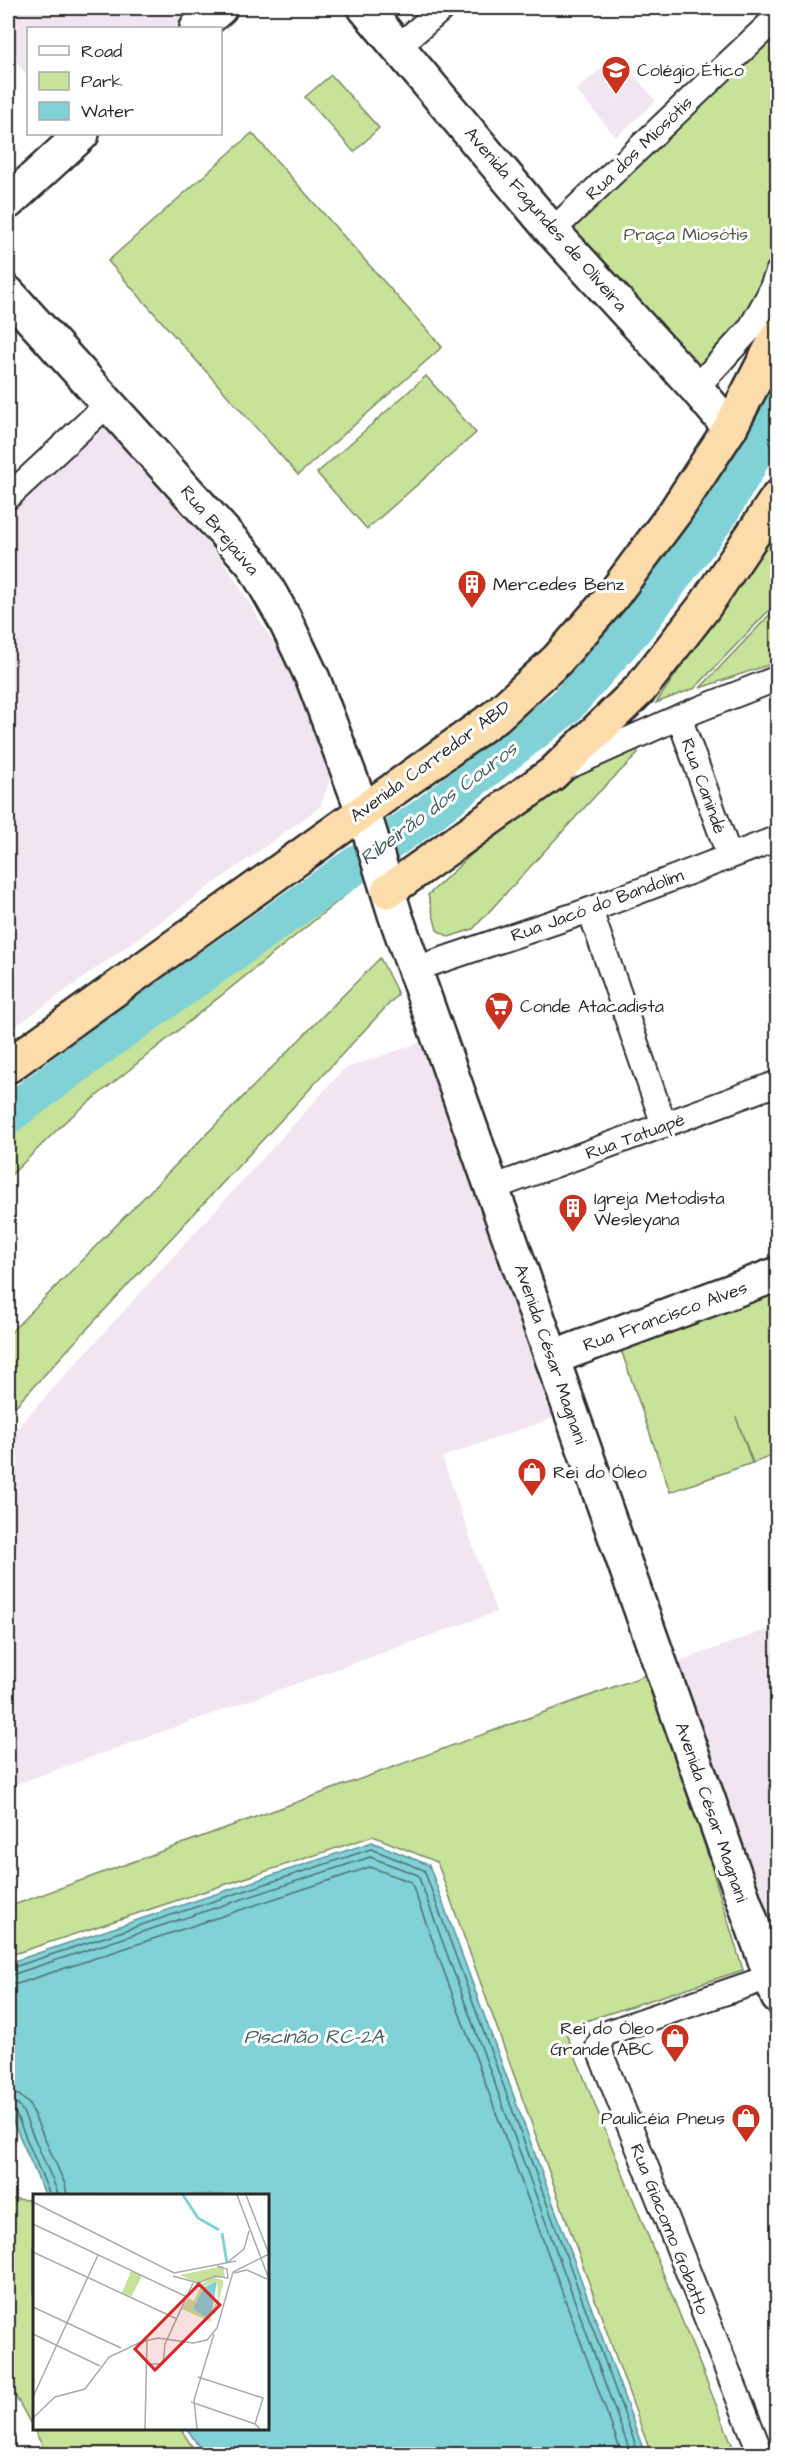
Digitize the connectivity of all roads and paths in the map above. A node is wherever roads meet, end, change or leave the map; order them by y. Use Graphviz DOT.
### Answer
graph roads {
  1 [pos="220,8"];
  2 [pos="365,8"];
  3 [pos="443,8"];
  4 [pos="777,16"];
  5 [pos="198,27"];
  6 [pos="399,46"];
  7 [pos="81,135"];
  8 [pos="8,202"];
  9 [pos="552,231"];
  10 [pos="777,272"];
  11 [pos="8,293"];
  12 [pos="777,335"];
  13 [pos="696,388"];
  14 [pos="109,403"];
  15 [pos="730,428"];
  16 [pos="8,497"];
  17 [pos="777,497"];
  18 [pos="777,678"];
  19 [pos="679,717"];
  20 [pos="552,774"];
  21 [pos="365,819"];
  22 [pos="777,838"];
  23 [pos="729,855"];
  24 [pos="385,883"];
  25 [pos="590,910"];
  26 [pos="415,969"];
  27 [pos="8,1066"];
  28 [pos="777,1083"];
  29 [pos="664,1125"];
  30 [pos="492,1188"];
  31 [pos="777,1275"];
  32 [pos="552,1358"];
  33 [pos="775,1983"];
  34 [pos="760,2454"];
  1 -- 5 [label="street"];
  2 -- 6 [label="street, Avenida Fagundes de Oliveira"];
  3 -- 6 [label="street"];
  4 -- 9 [label="street, Rua dos Miosótis"];
  6 -- 9 [label="street, Avenida Fagundes de Oliveira"];
  7 -- 8 [label="street"];
  9 -- 13 [label="street, Avenida Fagundes de Oliveira"];
  10 -- 13 [label="street"];
  11 -- 14 [label="street, Rua Brejaúva"];
  12 -- 15 [label="highway, Avenida Corredor ABD"];
  13 -- 15 [label="street, Avenida Fagundes de Oliveira"];
  14 -- 16 [label="street"];
  14 -- 21 [label="street, Rua Brejaúva"];
  15 -- 21 [label="highway, Avenida Corredor ABD"];
  17 -- 20 [label="highway"];
  18 -- 19 [label="street, Rua Canindé"];
  19 -- 20 [label="street, Rua Canindé"];
  19 -- 23 [label="street, Rua Canindé"];
  20 -- 24 [label="highway"];
  21 -- 24 [label="street, Avenida César Magnani"];
  21 -- 27 [label="highway, Avenida Corredor ABD"];
  22 -- 23 [label="street, Rua Jacó do Bandolim"];
  23 -- 25 [label="street, Rua Jacó do Bandolim"];
  24 -- 26 [label="street, Avenida César Magnani"];
  25 -- 26 [label="street, Rua Jacó do Bandolim"];
  25 -- 29 [label="street"];
  26 -- 30 [label="street, Avenida César Magnani"];
  28 -- 29 [label="street, Rua Tatuapé"];
  29 -- 30 [label="street, Rua Tatuapé"];
  30 -- 32 [label="street, Avenida César Magnani"];
  31 -- 32 [label="street, Rua Francisco Alves"];
  32 -- 33 [label="street, Avenida César Magnani"];
  33 -- 34 [label="street, Rua Giacomo Gobatto"];
}
